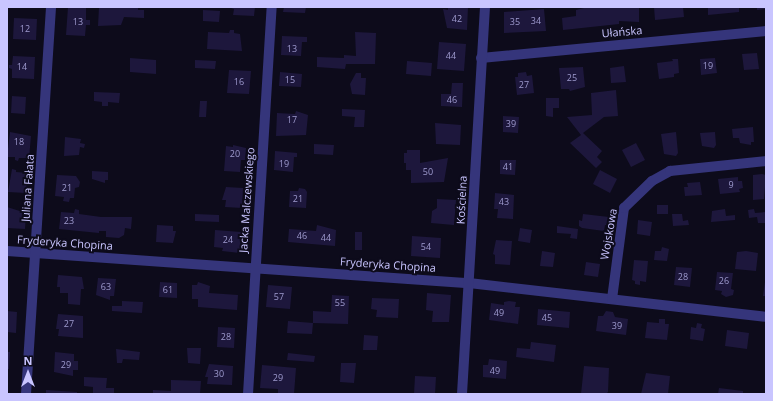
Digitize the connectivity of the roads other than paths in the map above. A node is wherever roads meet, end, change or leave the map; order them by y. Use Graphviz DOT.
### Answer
graph roads {
  1 [pos="51,7"];
  2 [pos="272,7"];
  3 [pos="485,7"];
  4 [pos="766,31"];
  5 [pos="481,58"];
  6 [pos="766,161"];
  7 [pos="7,251"];
  8 [pos="36,253"];
  9 [pos="255,267"];
  10 [pos="469,283"];
  11 [pos="612,299"];
  12 [pos="766,318"];
  13 [pos="26,394"];
  14 [pos="248,394"];
  15 [pos="462,394"];
  1 -- 8 [label="street, Juliana Fałata"];
  2 -- 9 [label="street, Jacka Malczewskiego"];
  3 -- 5 [label="street, Kościelna"];
  4 -- 5 [label="street, Ułańska"];
  5 -- 10 [label="street, Kościelna"];
  6 -- 11 [label="street, Wojskowa"];
  7 -- 8 [label="street, Fryderyka Chopina"];
  8 -- 9 [label="street, Fryderyka Chopina"];
  8 -- 13 [label="street, Juliana Fałata"];
  9 -- 10 [label="street, Fryderyka Chopina"];
  9 -- 14 [label="street, Jacka Malczewskiego"];
  10 -- 11 [label="street, Fryderyka Chopina"];
  10 -- 15 [label="street, Kościelna"];
  11 -- 12 [label="street, Fryderyka Chopina"];
}
